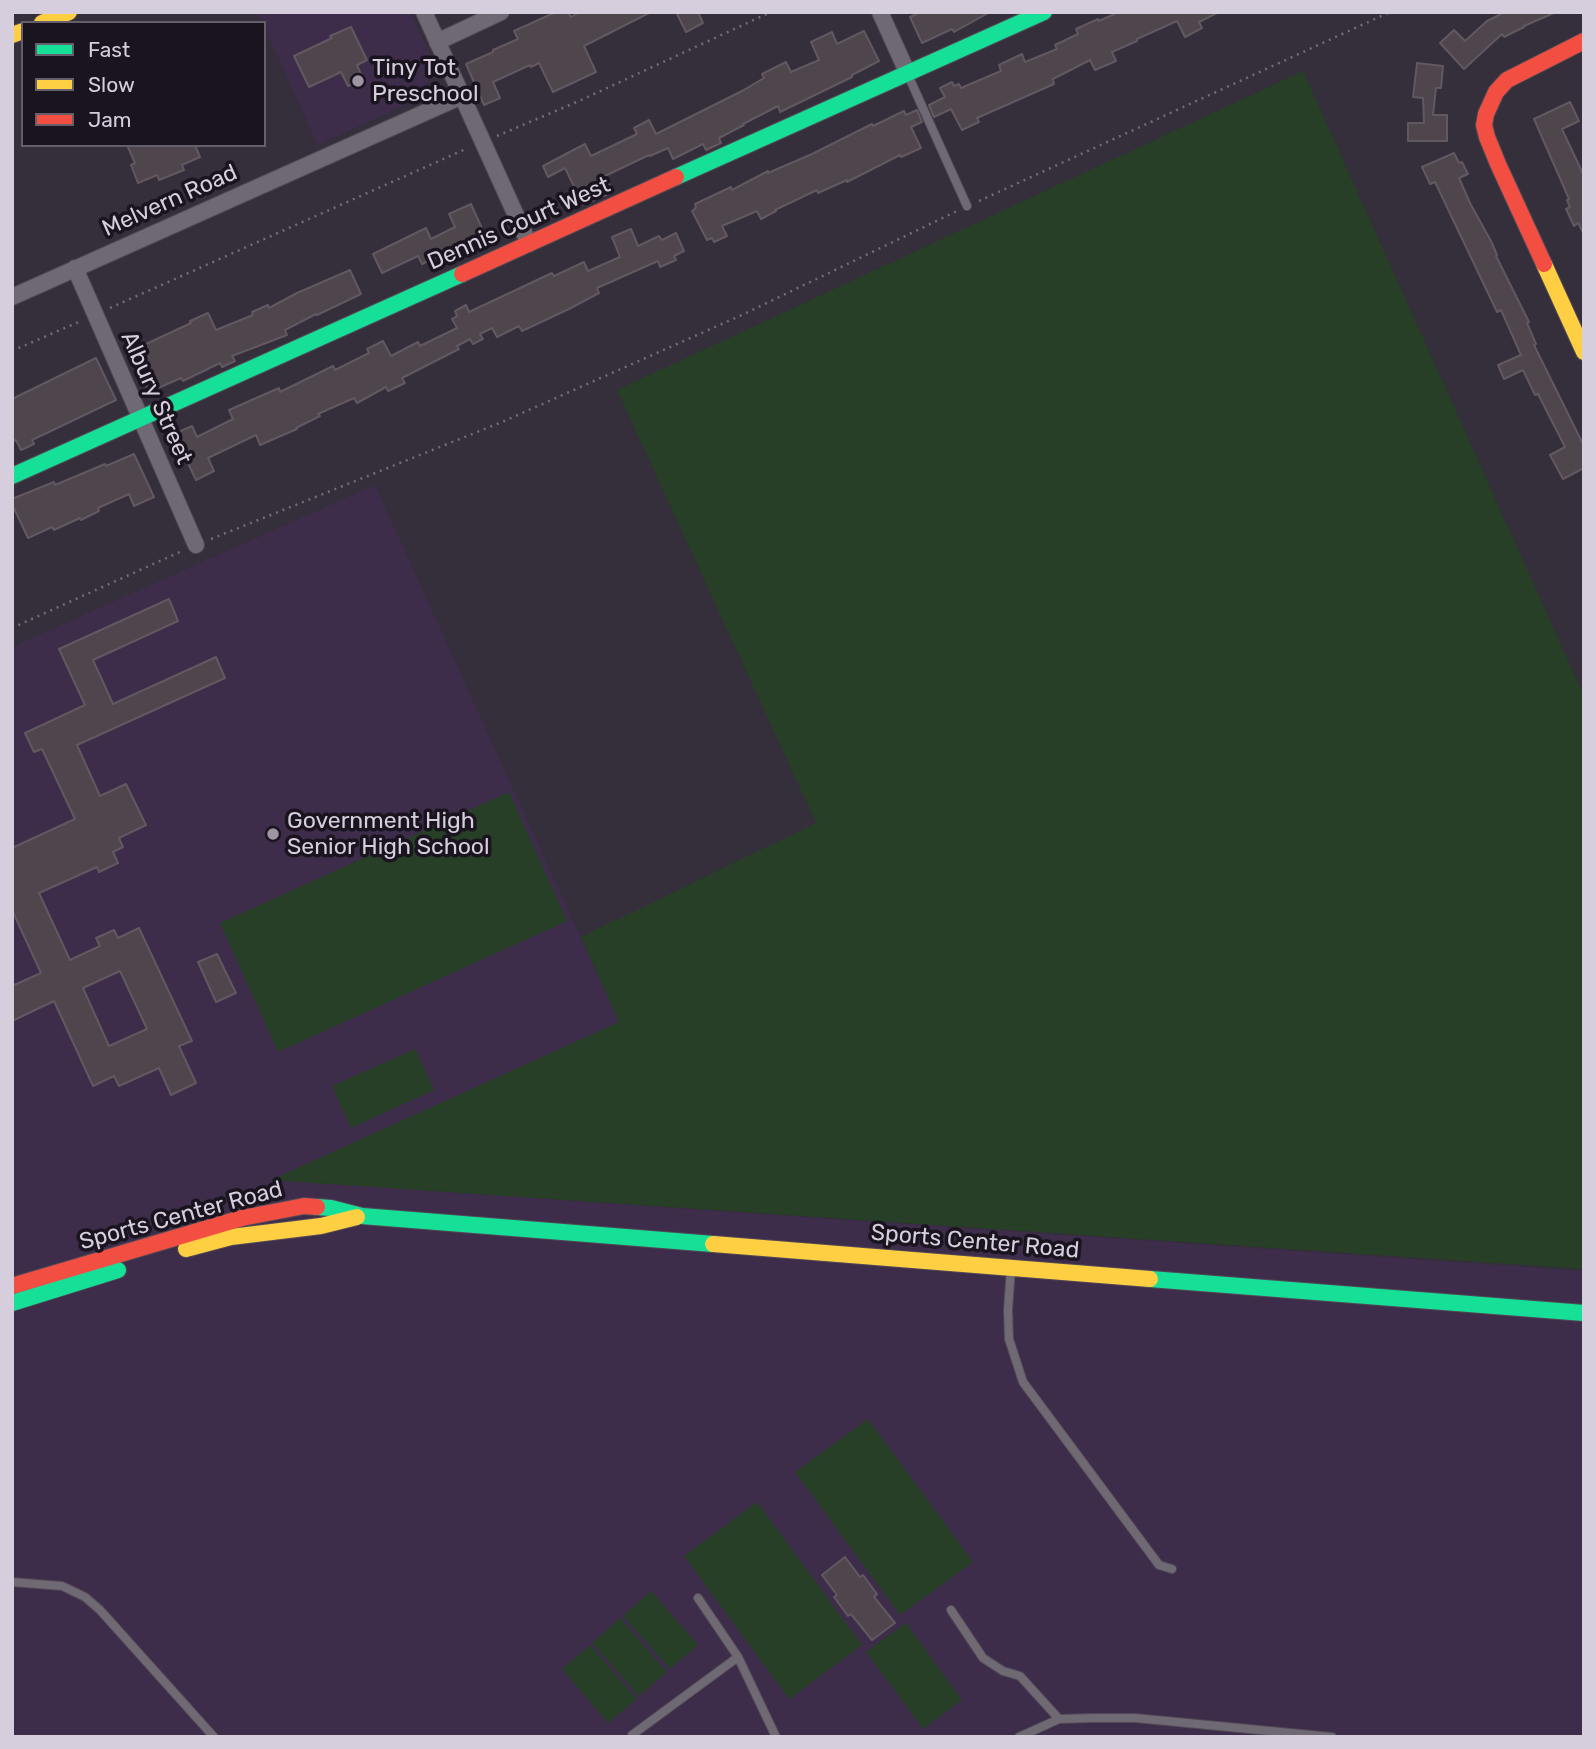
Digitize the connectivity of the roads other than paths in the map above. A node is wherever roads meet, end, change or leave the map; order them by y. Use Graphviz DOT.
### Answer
graph roads {
  1 [pos="69,12"];
  2 [pos="424,12"];
  3 [pos="500,12"];
  4 [pos="880,12"];
  5 [pos="1044,12"];
  6 [pos="48,21"];
  7 [pos="1584,41"];
  8 [pos="437,42"];
  9 [pos="908,74"];
  10 [pos="462,96"];
  11 [pos="967,206"];
  12 [pos="529,244"];
  13 [pos="75,268"];
  14 [pos="12,297"];
  15 [pos="1584,352"];
  16 [pos="140,419"];
  17 [pos="12,476"];
  18 [pos="196,545"];
  19 [pos="362,1216"];
  20 [pos="1011,1268"];
  21 [pos="12,1286"];
  22 [pos="12,1303"];
  23 [pos="1584,1314"];
  24 [pos="1172,1569"];
  25 [pos="12,1583"];
  26 [pos="698,1598"];
  27 [pos="951,1610"];
  28 [pos="738,1657"];
  29 [pos="1059,1719"];
  30 [pos="632,1735"];
  31 [pos="214,1737"];
  32 [pos="776,1737"];
  33 [pos="1019,1737"];
  34 [pos="1332,1737"];
  1 -- 6 [label="main road"];
  2 -- 8 [label="street"];
  3 -- 8 [label="street"];
  4 -- 9 [label="street"];
  5 -- 9 [label="main road, Dennis Court West"];
  7 -- 15 [label="main road"];
  8 -- 10 [label="street"];
  9 -- 11 [label="lane"];
  9 -- 12 [label="main road, Dennis Court West"];
  10 -- 12 [label="street"];
  10 -- 13 [label="street, Melvern Road"];
  12 -- 16 [label="main road, Dennis Court West"];
  13 -- 14 [label="street, Melvern Road"];
  13 -- 16 [label="street, Albury Street"];
  16 -- 17 [label="main road, Dennis Court West"];
  16 -- 18 [label="street, Albury Street"];
  19 -- 20 [label="main road, Sports Center Road"];
  19 -- 21 [label="main road, Sports Center Road"];
  19 -- 22 [label="main road, Sports Center Road"];
  20 -- 23 [label="main road, Sports Center Road"];
  20 -- 24 [label="lane"];
  25 -- 31 [label="lane"];
  26 -- 28 [label="lane"];
  27 -- 29 [label="lane"];
  28 -- 30 [label="lane"];
  28 -- 32 [label="lane"];
  29 -- 33 [label="lane"];
  29 -- 34 [label="lane"];
}
